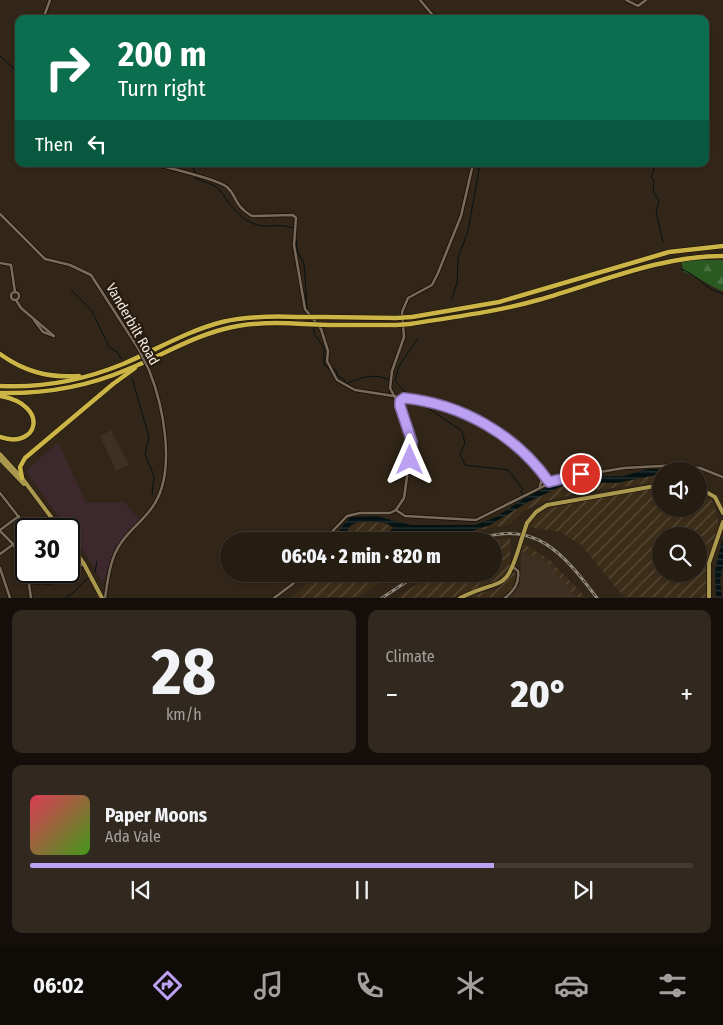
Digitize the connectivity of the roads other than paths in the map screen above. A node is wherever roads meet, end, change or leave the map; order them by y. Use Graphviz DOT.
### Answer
graph roads {
  1 [pos="50,0"];
  2 [pos="420,0"];
  3 [pos="626,0"];
  4 [pos="646,0"];
  5 [pos="44,15"];
  6 [pos="433,15"];
  7 [pos="164,167"];
  8 [pos="473,167"];
  9 [pos="0,214"];
  10 [pos="723,246"];
  11 [pos="723,256"];
  12 [pos="0,263"];
  13 [pos="33,319"];
  14 [pos="0,354"];
  15 [pos="143,363"];
  16 [pos="90,376"];
  17 [pos="0,386"];
  18 [pos="0,394"];
  19 [pos="393,396"];
  20 [pos="404,398"];
  21 [pos="400,406"];
  22 [pos="0,437"];
  23 [pos="0,454"];
  24 [pos="0,459"];
  25 [pos="543,475"];
  26 [pos="723,477"];
  27 [pos="22,478"];
  28 [pos="558,479"];
  29 [pos="549,482"];
  30 [pos="26,485"];
  31 [pos="539,487"];
  32 [pos="652,487"];
  33 [pos="707,493"];
  34 [pos="0,494"];
  35 [pos="396,510"];
  36 [pos="723,513"];
  37 [pos="19,516"];
  38 [pos="51,517"];
  39 [pos="723,522"];
  40 [pos="0,531"];
  41 [pos="332,532"];
  42 [pos="13,544"];
  43 [pos="15,548"];
  44 [pos="0,554"];
  45 [pos="80,558"];
  46 [pos="84,564"];
  47 [pos="80,566"];
  48 [pos="513,567"];
  49 [pos="0,568"];
  50 [pos="294,582"];
  51 [pos="30,583"];
  52 [pos="36,583"];
  53 [pos="53,583"];
  54 [pos="31,597"];
  55 [pos="10,598"];
  56 [pos="103,598"];
  57 [pos="274,598"];
  58 [pos="460,598"];
  59 [pos="505,598"];
  60 [pos="709,598"];
  1 -- 5 [label="street"];
  2 -- 6 [label="street"];
  3 -- 4 [label="street"];
  7 -- 19 [label="street"];
  8 -- 19 [label="street"];
  9 -- 56 [label="street, Vanderbilt Road, bridge"];
  10 -- 16 [label="highway, bridge"];
  11 -- 15 [label="highway, bridge"];
  12 -- 13 [label="street"];
  13 -- 13 [label="street"];
  14 -- 16 [label="highway"];
  15 -- 18 [label="highway"];
  15 -- 27 [label="highway"];
  16 -- 17 [label="highway"];
  18 -- 22 [label="highway"];
  19 -- 20 [label="street"];
  19 -- 21 [label="street"];
  20 -- 21 [label="street"];
  20 -- 25 [label="street"];
  21 -- 35 [label="street"];
  23 -- 27 [label="main road"];
  24 -- 30 [label="main road"];
  25 -- 28 [label="street"];
  25 -- 29 [label="street"];
  25 -- 31 [label="street"];
  26 -- 28 [label="street"];
  27 -- 30 [label="main road"];
  28 -- 29 [label="street"];
  29 -- 31 [label="street"];
  30 -- 38 [label="main road"];
  31 -- 35 [label="street"];
  32 -- 48 [label="main road, bridge"];
  33 -- 36 [label="main road"];
  34 -- 37 [label="street"];
  35 -- 41 [label="street"];
  37 -- 40 [label="street"];
  39 -- 60 [label="main road"];
  40 -- 42 [label="street"];
  42 -- 43 [label="street"];
  42 -- 44 [label="street"];
  45 -- 46 [label="main road"];
  46 -- 47 [label="street"];
  46 -- 56 [label="main road"];
  48 -- 58 [label="main road"];
  48 -- 59 [label="street"];
  49 -- 55 [label="street"];
  50 -- 57 [label="street"];
  51 -- 54 [label="street"];
  52 -- 53 [label="street"];
}
